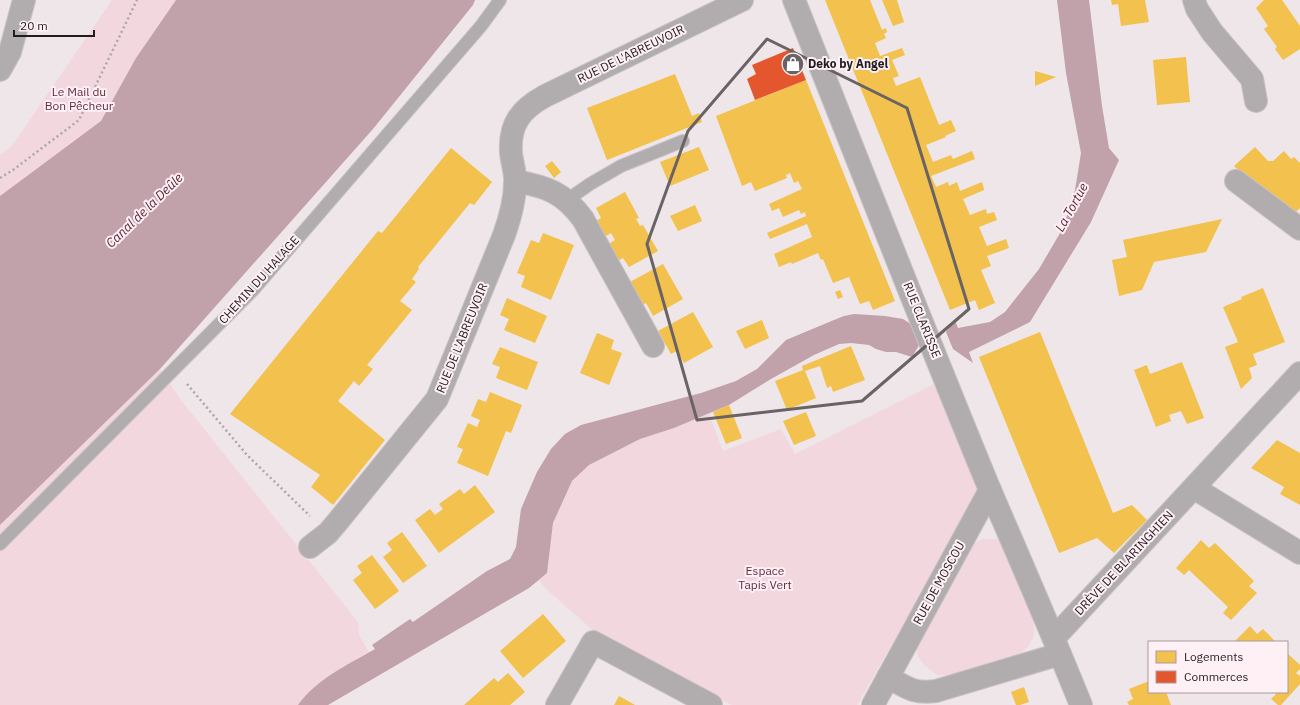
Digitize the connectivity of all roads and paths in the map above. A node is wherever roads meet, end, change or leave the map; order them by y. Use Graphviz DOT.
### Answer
graph roads {
  1 [pos="24,0"];
  2 [pos="137,0"];
  3 [pos="500,0"];
  4 [pos="742,0"];
  5 [pos="794,0"];
  6 [pos="1194,0"];
  7 [pos="0,70"];
  8 [pos="1256,101"];
  9 [pos="683,141"];
  10 [pos="0,178"];
  11 [pos="516,181"];
  12 [pos="1236,181"];
  13 [pos="567,200"];
  14 [pos="1300,229"];
  15 [pos="653,346"];
  16 [pos="175,369"];
  17 [pos="1300,373"];
  18 [pos="1194,488"];
  19 [pos="990,490"];
  20 [pos="328,533"];
  21 [pos="0,544"];
  22 [pos="310,547"];
  23 [pos="1300,553"];
  24 [pos="1057,646"];
  25 [pos="888,677"];
  26 [pos="557,705"];
  27 [pos="711,705"];
  28 [pos="873,705"];
  29 [pos="1081,705"];
  1 -- 7 [label="street"];
  2 -- 10 [label="path"];
  3 -- 16 [label="lane, CHEMIN DU HALAGE"];
  4 -- 11 [label="street, RUE DE L'ABREUVOIR"];
  5 -- 19 [label="street, RUE CLARISSE"];
  6 -- 8 [label="street"];
  9 -- 13 [label="lane"];
  11 -- 13 [label="street"];
  11 -- 20 [label="street, RUE DE L'ABREUVOIR"];
  12 -- 14 [label="street"];
  13 -- 15 [label="street"];
  16 -- 20 [label="path"];
  16 -- 21 [label="lane, CHEMIN DU HALAGE"];
  17 -- 18 [label="street, DRÈVE DE BLARINGHIEN"];
  18 -- 23 [label="street"];
  18 -- 24 [label="street, DRÈVE DE BLARINGHIEN"];
  19 -- 24 [label="street, RUE CLARISSE"];
  19 -- 25 [label="street, RUE DE MOSCOU"];
  20 -- 22 [label="street, RUE DE L'ABREUVOIR"];
  24 -- 25 [label="street"];
  24 -- 29 [label="street, RUE CLARISSE"];
  25 -- 28 [label="street, RUE DE MOSCOU"];
  26 -- 27 [label="street"];
}
